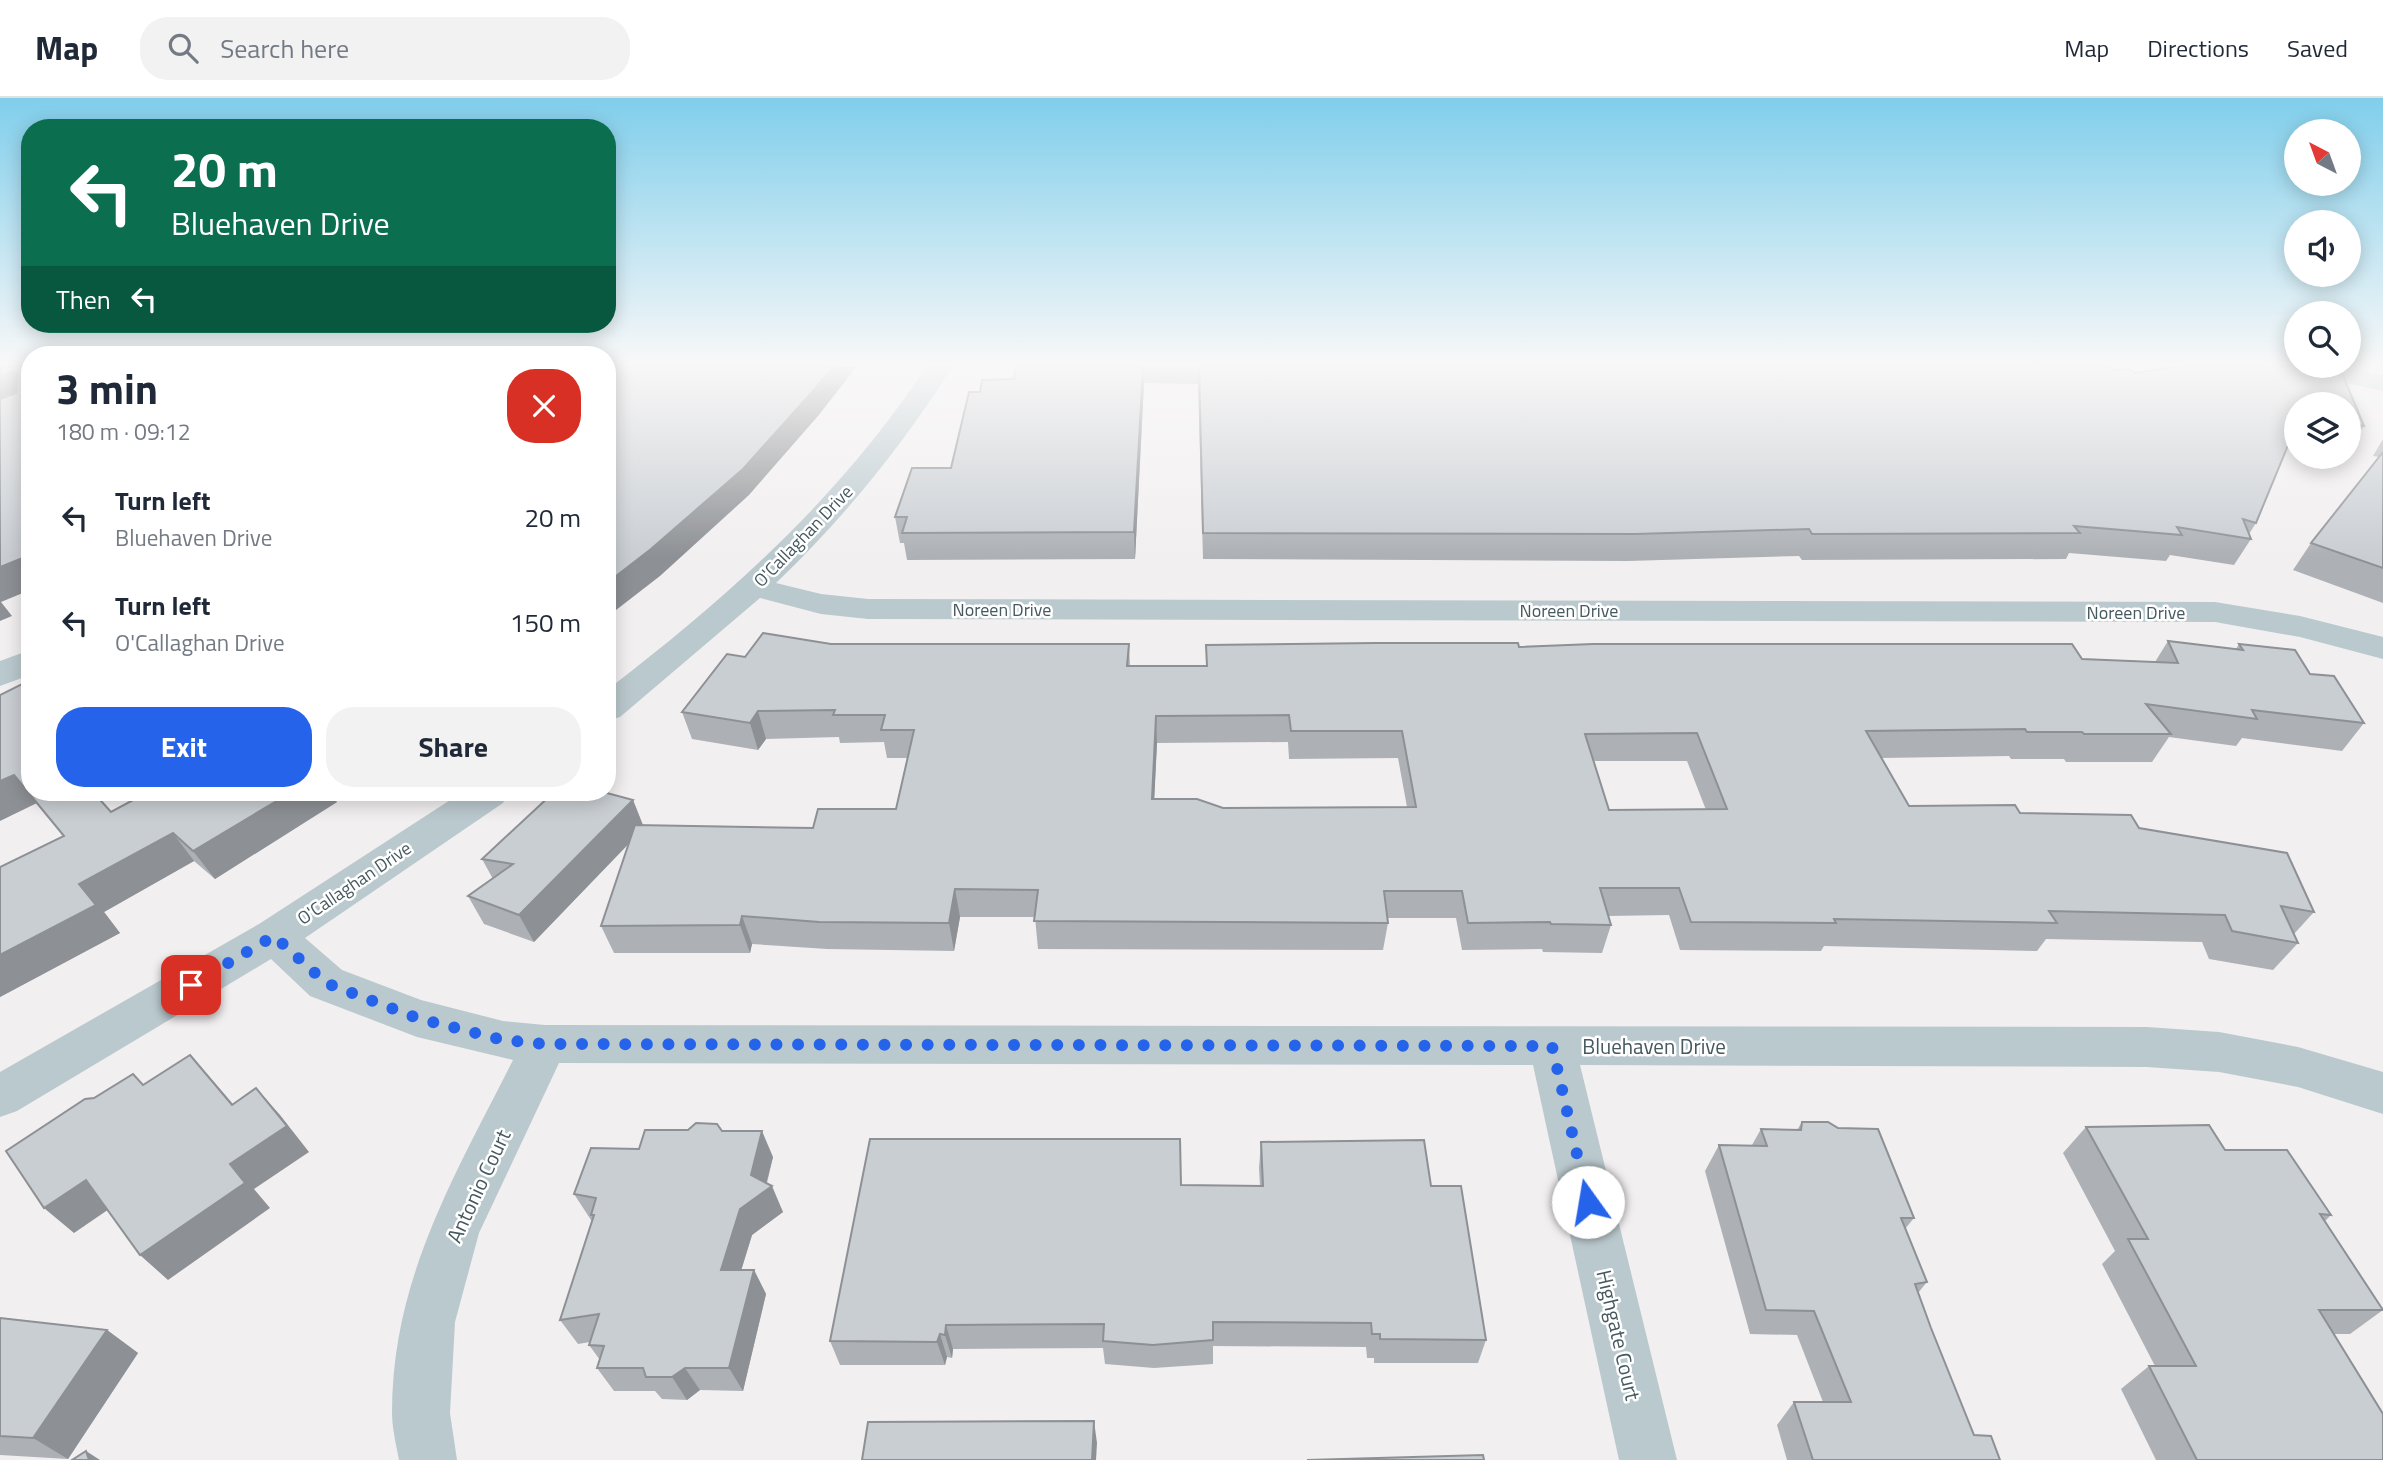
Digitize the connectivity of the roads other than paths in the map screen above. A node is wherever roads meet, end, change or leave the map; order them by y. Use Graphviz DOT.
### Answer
graph roads {
  1 [pos="898,430"];
  2 [pos="754,587"];
  3 [pos="2383,648"];
  4 [pos="21,666"];
  5 [pos="0,676"];
  6 [pos="616,702"];
  7 [pos="477,801"];
  8 [pos="274,936"];
  9 [pos="545,1044"];
  10 [pos="1552,1046"];
  11 [pos="2383,1093"];
  12 [pos="0,1096"];
  13 [pos="428,1460"];
  14 [pos="1648,1460"];
  1 -- 2 [label="street, O'Callaghan Drive"];
  2 -- 3 [label="street, Noreen Drive"];
  2 -- 6 [label="street, O'Callaghan Drive"];
  4 -- 5 [label="street"];
  7 -- 8 [label="street, O'Callaghan Drive"];
  8 -- 9 [label="street, Bluehaven Drive"];
  8 -- 12 [label="street, O'Callaghan Drive"];
  9 -- 10 [label="street, Bluehaven Drive"];
  9 -- 13 [label="street, Antonio Court"];
  10 -- 11 [label="street, Bluehaven Drive"];
  10 -- 14 [label="street, Highgate Court"];
}
